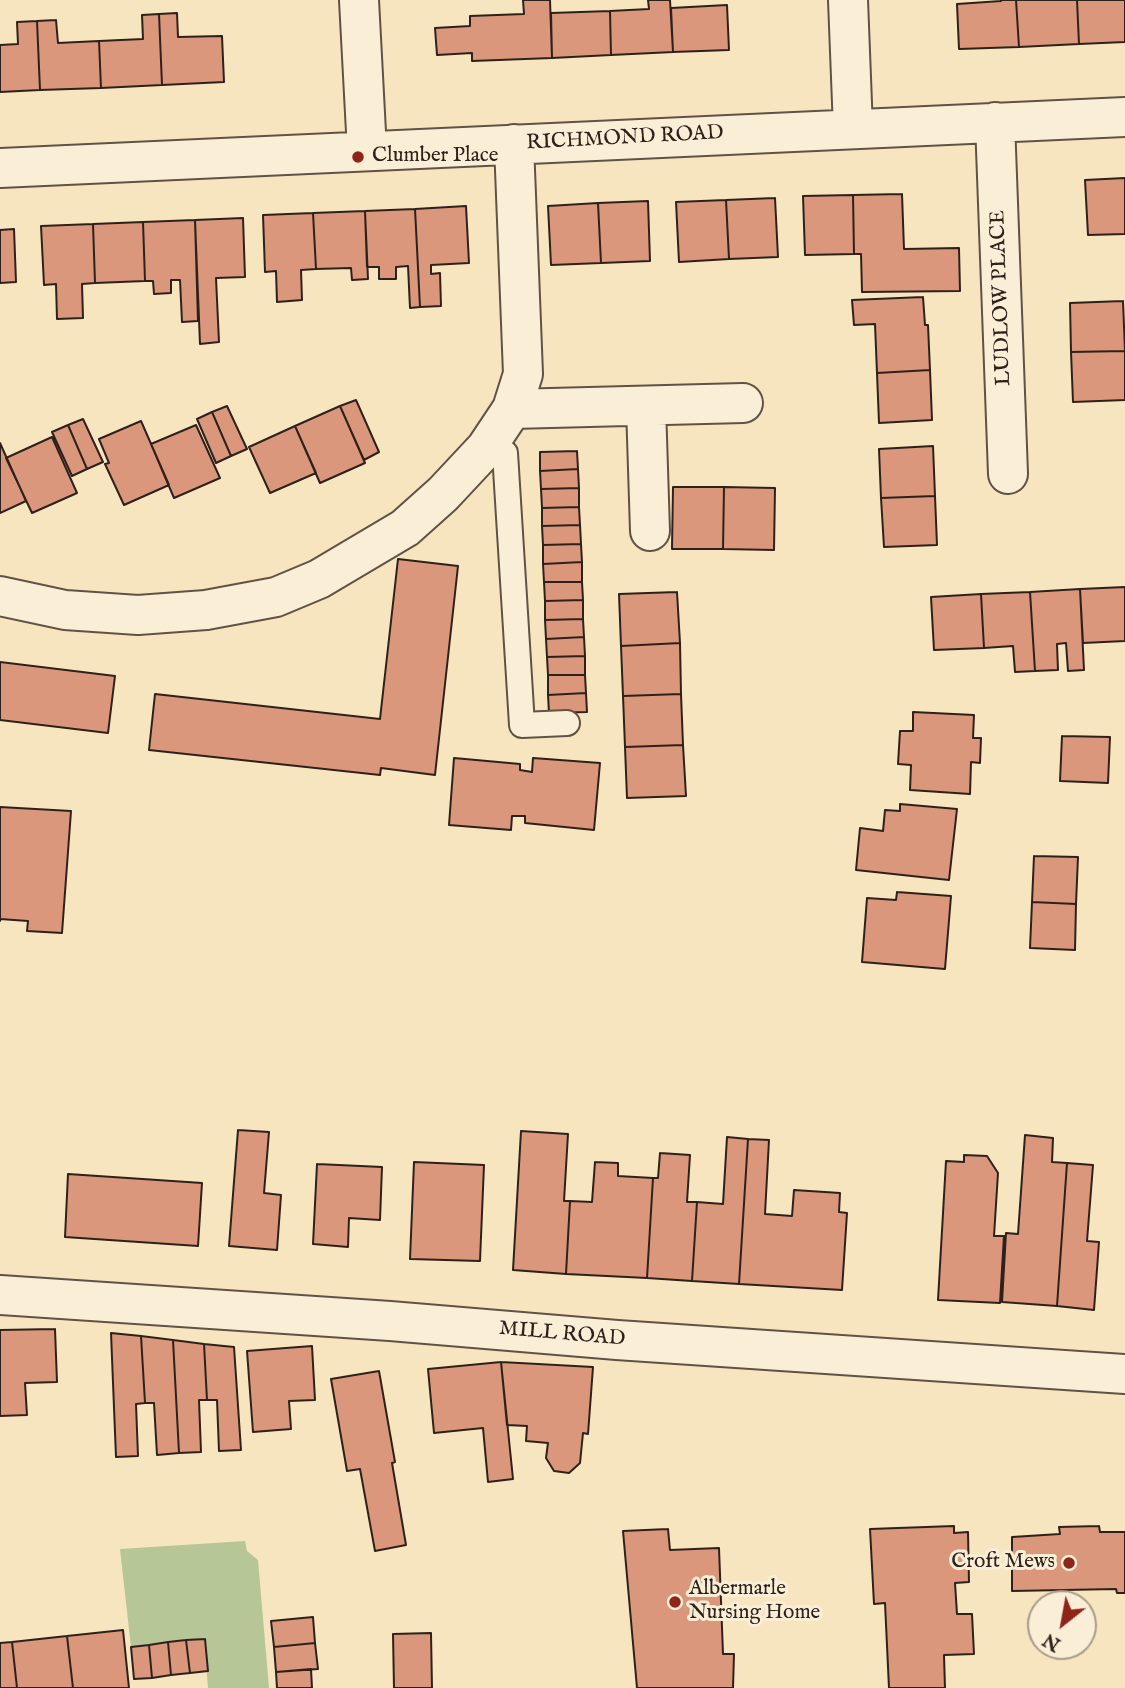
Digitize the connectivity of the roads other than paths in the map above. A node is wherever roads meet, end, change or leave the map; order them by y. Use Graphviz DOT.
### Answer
graph roads {
  1 [pos="359,0"];
  2 [pos="848,0"];
  3 [pos="1125,117"];
  4 [pos="995,122"];
  5 [pos="853,129"];
  6 [pos="514,144"];
  7 [pos="367,151"];
  8 [pos="0,168"];
  9 [pos="743,403"];
  10 [pos="646,406"];
  11 [pos="512,410"];
  12 [pos="491,441"];
  13 [pos="1008,474"];
  14 [pos="650,531"];
  15 [pos="0,596"];
  16 [pos="567,723"];
  17 [pos="0,1295"];
  18 [pos="1125,1374"];
  1 -- 7 [label="street"];
  2 -- 5 [label="street"];
  3 -- 4 [label="street, RICHMOND ROAD"];
  4 -- 5 [label="street, RICHMOND ROAD"];
  4 -- 13 [label="street, LUDLOW PLACE"];
  5 -- 6 [label="street, RICHMOND ROAD"];
  6 -- 7 [label="street, RICHMOND ROAD"];
  6 -- 11 [label="street"];
  7 -- 8 [label="street, RICHMOND ROAD"];
  9 -- 10 [label="street"];
  10 -- 11 [label="street"];
  10 -- 14 [label="street"];
  11 -- 12 [label="street"];
  12 -- 15 [label="street"];
  12 -- 16 [label="lane"];
  17 -- 18 [label="street, MILL ROAD"];
}
